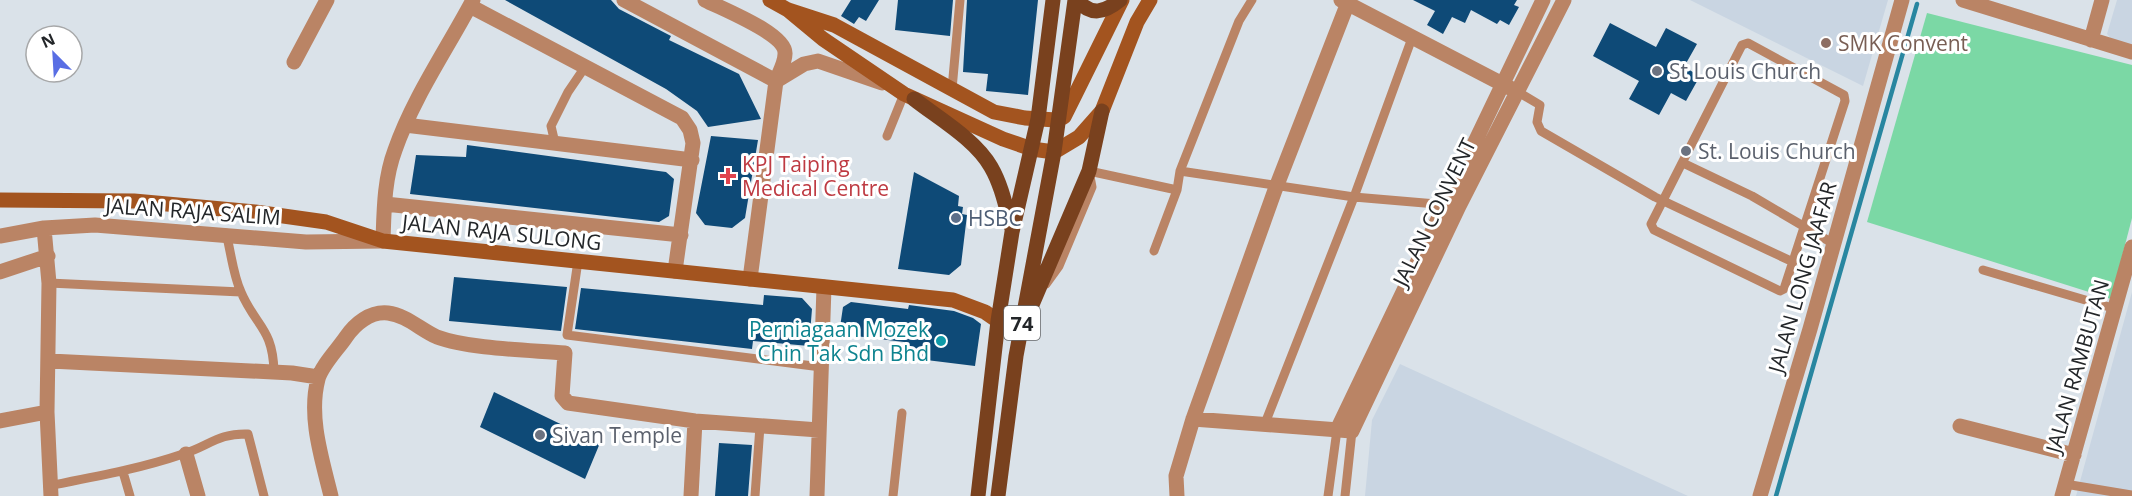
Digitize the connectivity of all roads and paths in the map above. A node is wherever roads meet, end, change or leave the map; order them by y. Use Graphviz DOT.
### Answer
graph roads {
  1 [pos="327,0"];
  2 [pos="624,0"];
  3 [pos="705,0"];
  4 [pos="770,0"];
  5 [pos="960,0"];
  6 [pos="1053,0"];
  7 [pos="1076,0"];
  8 [pos="1121,0"];
  9 [pos="1150,0"];
  10 [pos="1252,0"];
  11 [pos="1543,0"];
  12 [pos="1564,0"];
  13 [pos="1902,0"];
  14 [pos="1963,0"];
  15 [pos="2102,0"];
  16 [pos="1345,1"];
  17 [pos="472,3"];
  18 [pos="788,10"];
  19 [pos="1412,38"];
  20 [pos="2091,40"];
  21 [pos="2132,52"];
  22 [pos="294,62"];
  23 [pos="585,67"];
  24 [pos="776,81"];
  25 [pos="1500,83"];
  26 [pos="888,85"];
  27 [pos="952,89"];
  28 [pos="1518,92"];
  29 [pos="909,96"];
  30 [pos="1102,111"];
  31 [pos="1038,119"];
  32 [pos="1056,120"];
  33 [pos="405,125"];
  34 [pos="887,136"];
  35 [pos="555,143"];
  36 [pos="1032,149"];
  37 [pos="1054,152"];
  38 [pos="692,160"];
  39 [pos="1683,163"];
  40 [pos="1089,171"];
  41 [pos="1180,171"];
  42 [pos="1278,187"];
  43 [pos="1177,189"];
  44 [pos="1354,197"];
  45 [pos="0,200"];
  46 [pos="1664,200"];
  47 [pos="385,204"];
  48 [pos="1451,206"];
  49 [pos="44,228"];
  50 [pos="1806,228"];
  51 [pos="1012,232"];
  52 [pos="226,233"];
  53 [pos="681,235"];
  54 [pos="0,236"];
  55 [pos="383,241"];
  56 [pos="1834,244"];
  57 [pos="2132,247"];
  58 [pos="1154,251"];
  59 [pos="48,256"];
  60 [pos="578,261"];
  61 [pos="1793,262"];
  62 [pos="1983,270"];
  63 [pos="675,271"];
  64 [pos="0,272"];
  65 [pos="750,279"];
  66 [pos="49,283"];
  67 [pos="824,287"];
  68 [pos="241,292"];
  69 [pos="2116,309"];
  70 [pos="998,321"];
  71 [pos="1016,356"];
  72 [pos="50,361"];
  73 [pos="821,367"];
  74 [pos="274,372"];
  75 [pos="318,377"];
  76 [pos="47,412"];
  77 [pos="902,413"];
  78 [pos="1193,419"];
  79 [pos="0,421"];
  80 [pos="695,421"];
  81 [pos="760,426"];
  82 [pos="1264,426"];
  83 [pos="1960,426"];
  84 [pos="819,430"];
  85 [pos="1344,431"];
  86 [pos="186,454"];
  87 [pos="2074,455"];
  88 [pos="123,472"];
  89 [pos="2063,490"];
  90 [pos="50,491"];
  91 [pos="2132,495"];
  92 [pos="130,496"];
  93 [pos="198,496"];
  94 [pos="264,496"];
  95 [pos="332,496"];
  96 [pos="691,496"];
  97 [pos="755,496"];
  98 [pos="817,496"];
  99 [pos="893,496"];
  100 [pos="978,496"];
  101 [pos="998,496"];
  102 [pos="1177,496"];
  103 [pos="1328,496"];
  104 [pos="1345,496"];
  105 [pos="1760,496"];
  1 -- 22 [label="street"];
  2 -- 24 [label="street"];
  3 -- 24 [label="street"];
  4 -- 18 [label="street"];
  5 -- 27 [label="lane"];
  6 -- 31 [label="main road, 74"];
  7 -- 8 [label="main road"];
  7 -- 32 [label="main road, 74"];
  8 -- 32 [label="street"];
  9 -- 30 [label="street"];
  10 -- 41 [label="lane"];
  11 -- 25 [label="street, JALAN CONVENT"];
  12 -- 28 [label="street, JALAN CONVENT"];
  13 -- 56 [label="street, JALAN LONG JAAFAR"];
  14 -- 20 [label="street"];
  15 -- 20 [label="street"];
  16 -- 19 [label="street"];
  16 -- 42 [label="street"];
  17 -- 23 [label="street"];
  17 -- 33 [label="street"];
  18 -- 26 [label="street"];
  18 -- 27 [label="street"];
  19 -- 25 [label="street"];
  19 -- 44 [label="lane"];
  20 -- 21 [label="street"];
  23 -- 35 [label="lane"];
  23 -- 38 [label="street"];
  24 -- 26 [label="street"];
  24 -- 65 [label="street"];
  25 -- 28 [label="street"];
  25 -- 48 [label="street, JALAN CONVENT"];
  26 -- 29 [label="street"];
  27 -- 31 [label="street"];
  28 -- 46 [label="lane"];
  28 -- 48 [label="street, JALAN CONVENT"];
  29 -- 34 [label="lane"];
  29 -- 36 [label="street"];
  29 -- 51 [label="main road"];
  30 -- 37 [label="street"];
  30 -- 40 [label="main road"];
  31 -- 32 [label="street"];
  31 -- 36 [label="main road, 74"];
  32 -- 37 [label="main road, 74"];
  33 -- 35 [label="street"];
  33 -- 47 [label="street"];
  35 -- 38 [label="street"];
  36 -- 37 [label="street"];
  36 -- 51 [label="main road, 74"];
  37 -- 71 [label="main road, 74"];
  38 -- 53 [label="street"];
  39 -- 46 [label="lane"];
  39 -- 50 [label="lane"];
  39 -- 50 [label="lane"];
  40 -- 43 [label="lane"];
  40 -- 71 [label="main road"];
  41 -- 42 [label="lane"];
  41 -- 43 [label="lane"];
  42 -- 44 [label="lane"];
  42 -- 78 [label="street"];
  43 -- 58 [label="lane"];
  44 -- 48 [label="lane"];
  44 -- 82 [label="lane"];
  45 -- 55 [label="street, JALAN RAJA SULONG"];
  46 -- 61 [label="lane"];
  46 -- 61 [label="lane"];
  47 -- 53 [label="street"];
  47 -- 55 [label="street"];
  48 -- 85 [label="street, JALAN CONVENT"];
  49 -- 52 [label="street, JALAN RAJA SALIM"];
  49 -- 54 [label="street, JALAN RAJA SALIM"];
  49 -- 59 [label="street"];
  50 -- 56 [label="lane"];
  50 -- 61 [label="lane"];
  51 -- 70 [label="main road, 74"];
  52 -- 55 [label="street, JALAN RAJA SALIM"];
  52 -- 68 [label="lane"];
  53 -- 63 [label="street"];
  55 -- 60 [label="street, JALAN RAJA SULONG"];
  56 -- 105 [label="street, JALAN LONG JAAFAR"];
  57 -- 69 [label="street, JALAN RAMBUTAN"];
  59 -- 64 [label="street"];
  59 -- 66 [label="street"];
  60 -- 63 [label="street, JALAN RAJA SULONG"];
  60 -- 73 [label="lane"];
  62 -- 69 [label="lane"];
  63 -- 65 [label="street, JALAN RAJA SULONG"];
  65 -- 67 [label="street, JALAN RAJA SULONG"];
  66 -- 68 [label="lane"];
  66 -- 72 [label="street"];
  67 -- 70 [label="street, JALAN RAJA SULONG"];
  67 -- 73 [label="street"];
  68 -- 74 [label="lane"];
  69 -- 87 [label="street, JALAN RAMBUTAN"];
  70 -- 100 [label="main road, 74"];
  71 -- 101 [label="main road, 74"];
  72 -- 74 [label="street"];
  72 -- 76 [label="street"];
  73 -- 84 [label="street"];
  74 -- 75 [label="street"];
  75 -- 80 [label="street"];
  75 -- 95 [label="street"];
  76 -- 79 [label="street"];
  76 -- 90 [label="street"];
  77 -- 99 [label="lane"];
  78 -- 82 [label="street"];
  78 -- 102 [label="street"];
  80 -- 81 [label="street"];
  80 -- 96 [label="street"];
  81 -- 84 [label="street"];
  81 -- 97 [label="lane"];
  82 -- 85 [label="street"];
  83 -- 87 [label="street"];
  84 -- 98 [label="street"];
  85 -- 103 [label="lane"];
  85 -- 104 [label="lane"];
  86 -- 88 [label="lane"];
  86 -- 93 [label="street"];
  86 -- 94 [label="lane"];
  87 -- 89 [label="street, JALAN RAMBUTAN"];
  88 -- 90 [label="lane"];
  88 -- 92 [label="lane"];
  89 -- 91 [label="lane"];
}
